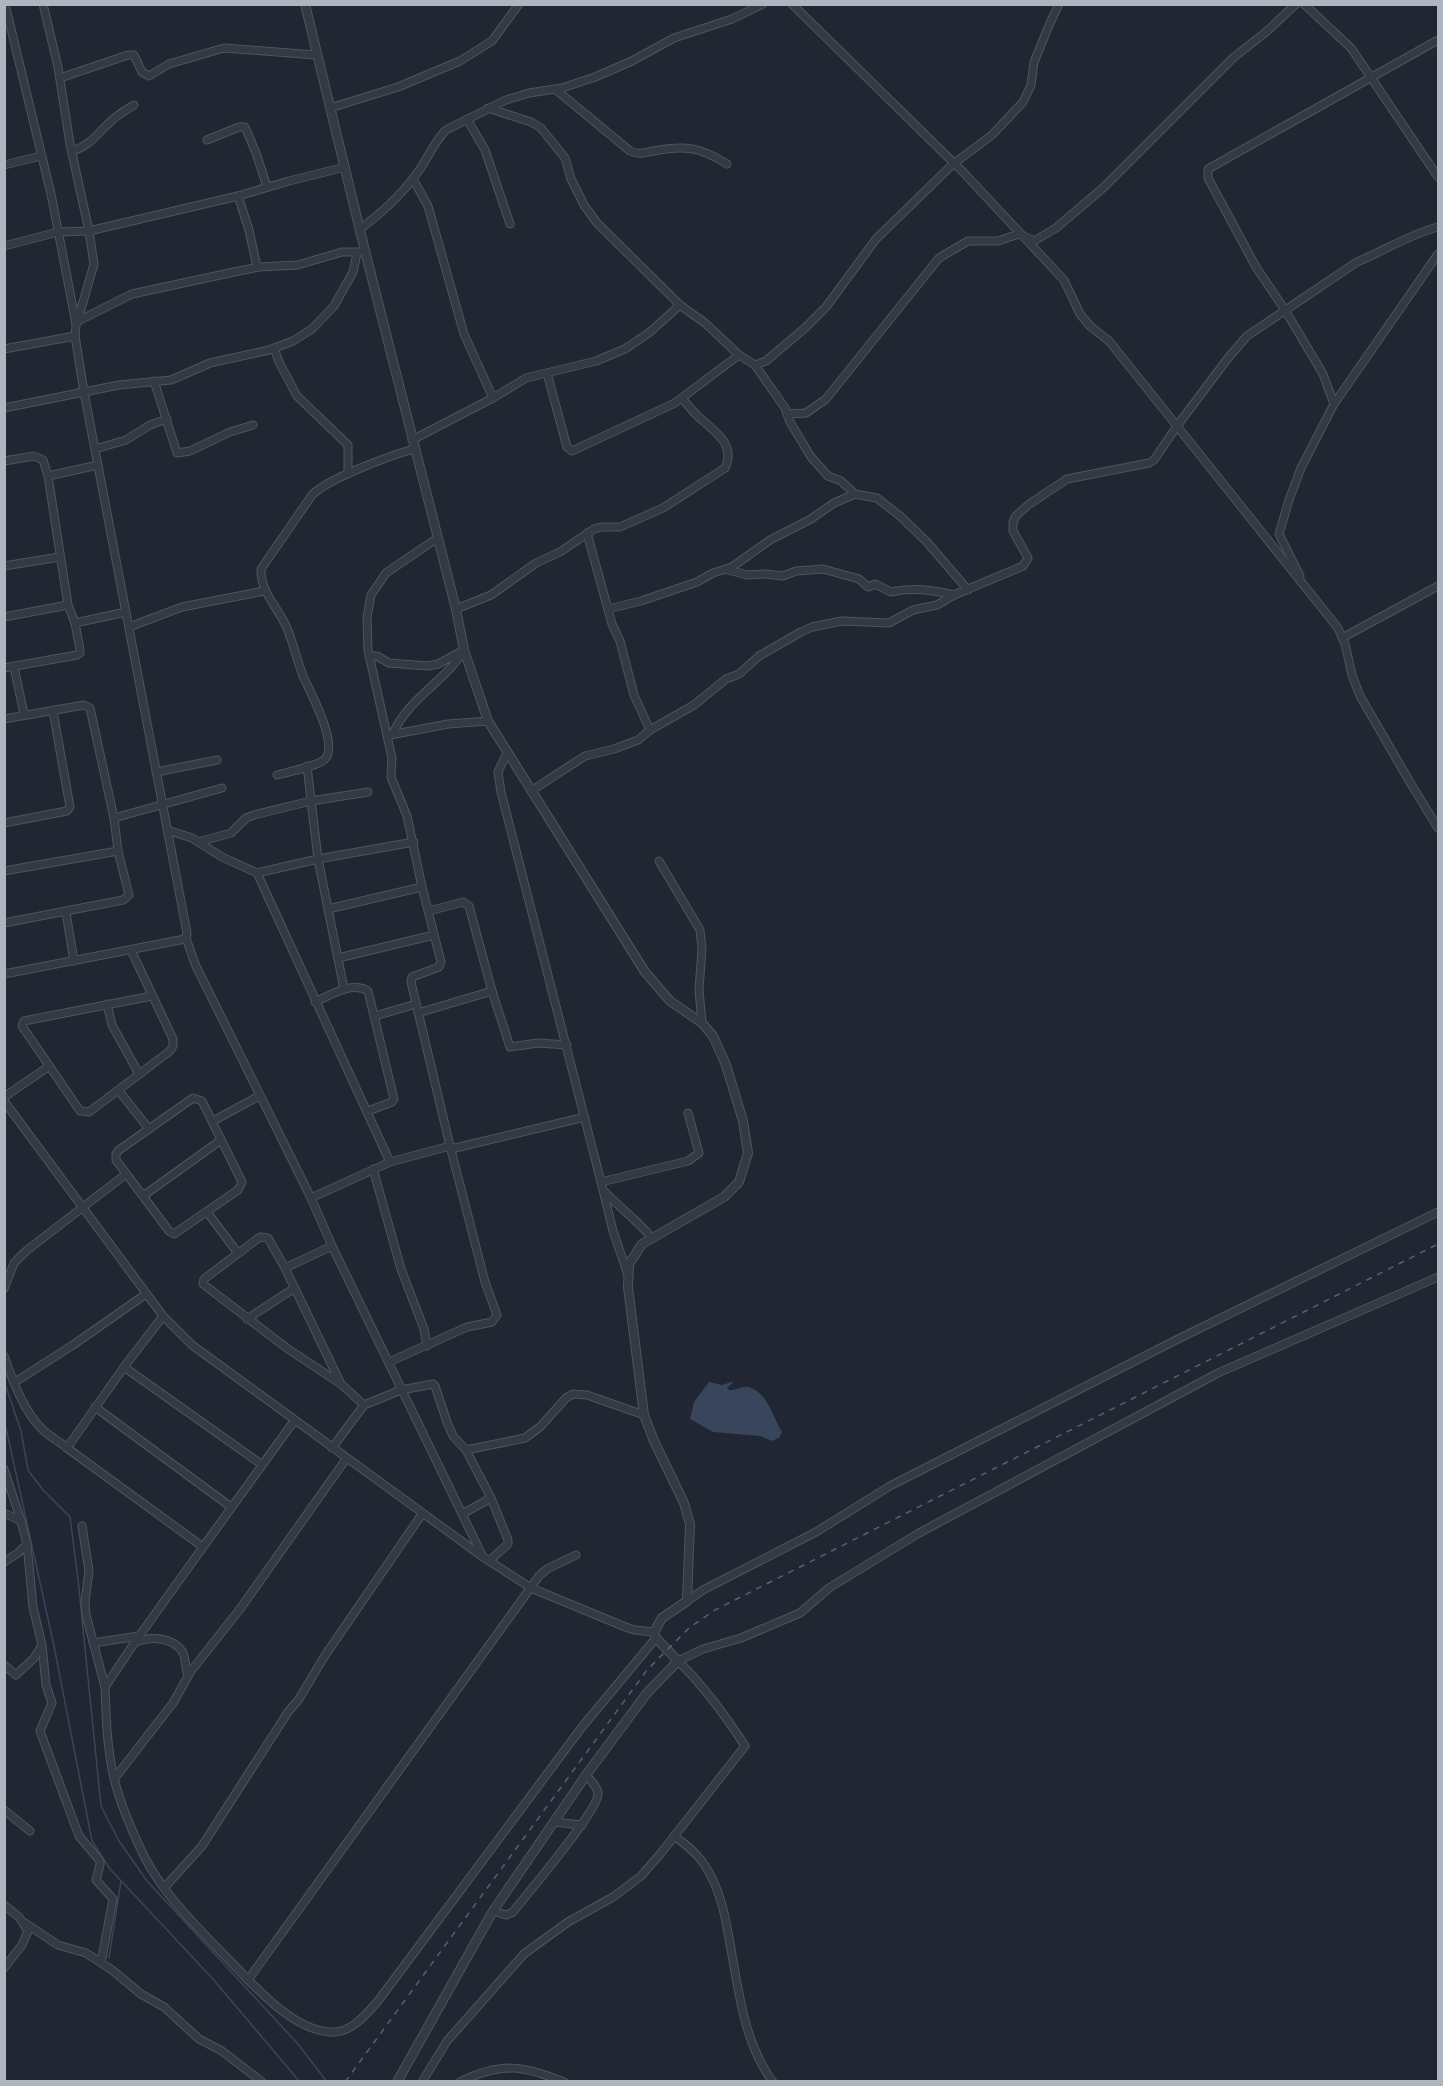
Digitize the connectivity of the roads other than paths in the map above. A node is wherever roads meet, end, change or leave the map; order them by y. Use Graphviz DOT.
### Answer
graph roads {
  1 [pos="5,4"];
  2 [pos="43,4"];
  3 [pos="305,4"];
  4 [pos="519,4"];
  5 [pos="763,4"];
  6 [pos="792,4"];
  7 [pos="1059,4"];
  8 [pos="1296,4"];
  9 [pos="1304,4"];
  10 [pos="754,6"];
  11 [pos="1438,40"];
  12 [pos="316,55"];
  13 [pos="60,78"];
  14 [pos="1371,78"];
  15 [pos="555,90"];
  16 [pos="134,105"];
  17 [pos="330,108"];
  18 [pos="488,108"];
  19 [pos="467,119"];
  20 [pos="207,140"];
  21 [pos="72,151"];
  22 [pos="41,156"];
  23 [pos="728,164"];
  24 [pos="953,164"];
  25 [pos="4,165"];
  26 [pos="345,167"];
  27 [pos="1438,177"];
  28 [pos="413,179"];
  29 [pos="267,187"];
  30 [pos="238,196"];
  31 [pos="510,224"];
  32 [pos="1438,227"];
  33 [pos="360,229"];
  34 [pos="89,231"];
  35 [pos="58,232"];
  36 [pos="1019,234"];
  37 [pos="4,246"];
  38 [pos="361,252"];
  39 [pos="1438,254"];
  40 [pos="257,267"];
  41 [pos="680,305"];
  42 [pos="1284,311"];
  43 [pos="77,323"];
  44 [pos="75,336"];
  45 [pos="274,348"];
  46 [pos="4,349"];
  47 [pos="739,355"];
  48 [pos="755,365"];
  49 [pos="547,373"];
  50 [pos="154,381"];
  51 [pos="84,392"];
  52 [pos="493,398"];
  53 [pos="682,398"];
  54 [pos="1334,404"];
  55 [pos="4,408"];
  56 [pos="787,414"];
  57 [pos="166,419"];
  58 [pos="253,425"];
  59 [pos="1177,426"];
  60 [pos="413,444"];
  61 [pos="95,449"];
  62 [pos="4,461"];
  63 [pos="98,465"];
  64 [pos="348,474"];
  65 [pos="48,476"];
  66 [pos="855,494"];
  67 [pos="587,533"];
  68 [pos="438,540"];
  69 [pos="60,557"];
  70 [pos="4,566"];
  71 [pos="725,569"];
  72 [pos="1302,582"];
  73 [pos="1438,586"];
  74 [pos="968,590"];
  75 [pos="264,591"];
  76 [pos="954,595"];
  77 [pos="68,604"];
  78 [pos="456,609"];
  79 [pos="608,609"];
  80 [pos="126,612"];
  81 [pos="4,617"];
  82 [pos="75,623"];
  83 [pos="129,627"];
  84 [pos="1342,638"];
  85 [pos="464,650"];
  86 [pos="369,656"];
  87 [pos="14,667"];
  88 [pos="4,668"];
  89 [pos="53,711"];
  90 [pos="24,714"];
  91 [pos="4,719"];
  92 [pos="488,721"];
  93 [pos="650,730"];
  94 [pos="390,735"];
  95 [pos="507,753"];
  96 [pos="218,760"];
  97 [pos="307,766"];
  98 [pos="156,772"];
  99 [pos="277,775"];
  100 [pos="222,788"];
  101 [pos="531,791"];
  102 [pos="368,792"];
  103 [pos="311,801"];
  104 [pos="162,805"];
  105 [pos="114,818"];
  106 [pos="4,823"];
  107 [pos="1438,828"];
  108 [pos="167,830"];
  109 [pos="198,842"];
  110 [pos="414,842"];
  111 [pos="118,851"];
  112 [pos="318,859"];
  113 [pos="659,861"];
  114 [pos="4,872"];
  115 [pos="257,873"];
  116 [pos="422,887"];
  117 [pos="328,909"];
  118 [pos="429,911"];
  119 [pos="66,913"];
  120 [pos="4,923"];
  121 [pos="434,935"];
  122 [pos="186,938"];
  123 [pos="131,950"];
  124 [pos="338,958"];
  125 [pos="74,961"];
  126 [pos="4,974"];
  127 [pos="344,989"];
  128 [pos="492,991"];
  129 [pos="152,996"];
  130 [pos="315,1002"];
  131 [pos="107,1004"];
  132 [pos="416,1004"];
  133 [pos="418,1013"];
  134 [pos="375,1016"];
  135 [pos="702,1023"];
  136 [pos="567,1046"];
  137 [pos="48,1067"];
  138 [pos="139,1074"];
  139 [pos="119,1091"];
  140 [pos="259,1096"];
  141 [pos="4,1099"];
  142 [pos="368,1112"];
  143 [pos="688,1113"];
  144 [pos="585,1117"];
  145 [pos="213,1121"];
  146 [pos="148,1129"];
  147 [pos="221,1140"];
  148 [pos="451,1147"];
  149 [pos="390,1162"];
  150 [pos="373,1168"];
  151 [pos="126,1174"];
  152 [pos="601,1182"];
  153 [pos="604,1190"];
  154 [pos="143,1196"];
  155 [pos="311,1198"];
  156 [pos="82,1208"];
  157 [pos="207,1212"];
  158 [pos="1438,1212"];
  159 [pos="651,1238"];
  160 [pos="332,1246"];
  161 [pos="237,1252"];
  162 [pos="285,1268"];
  163 [pos="627,1275"];
  164 [pos="1438,1277"];
  165 [pos="4,1289"];
  166 [pos="293,1289"];
  167 [pos="146,1294"];
  168 [pos="163,1316"];
  169 [pos="247,1318"];
  170 [pos="427,1346"];
  171 [pos="4,1356"];
  172 [pos="389,1362"];
  173 [pos="124,1367"];
  174 [pos="15,1382"];
  175 [pos="341,1384"];
  176 [pos="401,1390"];
  177 [pos="364,1405"];
  178 [pos="95,1407"];
  179 [pos="644,1414"];
  180 [pos="294,1421"];
  181 [pos="67,1448"];
  182 [pos="332,1448"];
  183 [pos="466,1450"];
  184 [pos="346,1459"];
  185 [pos="261,1464"];
  186 [pos="4,1469"];
  187 [pos="491,1498"];
  188 [pos="231,1507"];
  189 [pos="4,1513"];
  190 [pos="422,1514"];
  191 [pos="462,1514"];
  192 [pos="21,1521"];
  193 [pos="82,1526"];
  194 [pos="27,1544"];
  195 [pos="202,1547"];
  196 [pos="576,1555"];
  197 [pos="486,1559"];
  198 [pos="4,1562"];
  199 [pos="531,1588"];
  200 [pos="687,1601"];
  201 [pos="655,1635"];
  202 [pos="137,1639"];
  203 [pos="93,1642"];
  204 [pos="42,1645"];
  205 [pos="678,1661"];
  206 [pos="4,1665"];
  207 [pos="188,1675"];
  208 [pos="105,1688"];
  209 [pos="586,1775"];
  210 [pos="114,1779"];
  211 [pos="4,1810"];
  212 [pos="554,1822"];
  213 [pos="582,1825"];
  214 [pos="30,1831"];
  215 [pos="674,1836"];
  216 [pos="164,1888"];
  217 [pos="4,1905"];
  218 [pos="493,1911"];
  219 [pos="25,1923"];
  220 [pos="101,1962"];
  221 [pos="4,1968"];
  222 [pos="248,1980"];
  223 [pos="262,2082"];
  224 [pos="397,2082"];
  225 [pos="422,2082"];
  226 [pos="460,2082"];
  227 [pos="564,2082"];
  228 [pos="773,2082"];
  1 -- 22 [label="street"];
  2 -- 13 [label="street"];
  3 -- 12 [label="street"];
  4 -- 17 [label="street"];
  5 -- 10 [label="street"];
  6 -- 24 [label="street"];
  7 -- 24 [label="street"];
  8 -- 36 [label="street"];
  9 -- 14 [label="street"];
  10 -- 15 [label="street"];
  11 -- 14 [label="street"];
  12 -- 13 [label="street"];
  12 -- 17 [label="street"];
  13 -- 21 [label="street"];
  14 -- 27 [label="street"];
  14 -- 42 [label="street"];
  15 -- 18 [label="street"];
  15 -- 23 [label="street"];
  16 -- 21 [label="street"];
  17 -- 26 [label="street"];
  18 -- 19 [label="street"];
  18 -- 41 [label="street"];
  19 -- 28 [label="street"];
  19 -- 31 [label="street"];
  20 -- 29 [label="street"];
  21 -- 34 [label="street"];
  22 -- 25 [label="street"];
  22 -- 35 [label="street"];
  24 -- 36 [label="street"];
  24 -- 48 [label="street"];
  26 -- 29 [label="street"];
  26 -- 33 [label="street"];
  28 -- 33 [label="street"];
  28 -- 52 [label="street"];
  29 -- 30 [label="street"];
  30 -- 34 [label="street"];
  30 -- 40 [label="street"];
  32 -- 42 [label="street"];
  33 -- 38 [label="street"];
  34 -- 35 [label="street"];
  34 -- 43 [label="street"];
  35 -- 37 [label="street"];
  35 -- 43 [label="street"];
  36 -- 56 [label="street"];
  36 -- 59 [label="street"];
  38 -- 40 [label="street"];
  38 -- 45 [label="street"];
  38 -- 60 [label="street"];
  39 -- 54 [label="street"];
  40 -- 43 [label="street"];
  41 -- 47 [label="street"];
  41 -- 49 [label="street"];
  42 -- 54 [label="street"];
  42 -- 59 [label="street"];
  43 -- 44 [label="street"];
  44 -- 46 [label="street"];
  44 -- 51 [label="street"];
  45 -- 50 [label="street"];
  45 -- 64 [label="street"];
  47 -- 48 [label="street"];
  47 -- 53 [label="street"];
  48 -- 56 [label="street"];
  49 -- 52 [label="street"];
  49 -- 53 [label="street"];
  50 -- 51 [label="street"];
  50 -- 57 [label="street"];
  51 -- 55 [label="street"];
  51 -- 61 [label="street"];
  52 -- 60 [label="street"];
  53 -- 67 [label="street"];
  54 -- 72 [label="street"];
  56 -- 66 [label="street"];
  57 -- 58 [label="street"];
  57 -- 61 [label="street"];
  59 -- 72 [label="street"];
  59 -- 74 [label="street"];
  60 -- 64 [label="street"];
  60 -- 68 [label="street"];
  61 -- 63 [label="street"];
  62 -- 65 [label="street"];
  63 -- 65 [label="street"];
  63 -- 80 [label="street"];
  64 -- 75 [label="street"];
  65 -- 69 [label="street"];
  66 -- 71 [label="street"];
  66 -- 74 [label="street"];
  67 -- 78 [label="street"];
  67 -- 79 [label="street"];
  68 -- 78 [label="street"];
  68 -- 86 [label="street"];
  69 -- 70 [label="street"];
  69 -- 77 [label="street"];
  71 -- 76 [label="street"];
  71 -- 79 [label="street"];
  72 -- 84 [label="street"];
  73 -- 84 [label="street"];
  74 -- 76 [label="street"];
  75 -- 83 [label="street"];
  75 -- 97 [label="street"];
  76 -- 93 [label="street"];
  77 -- 81 [label="street"];
  77 -- 82 [label="street"];
  78 -- 85 [label="street"];
  79 -- 93 [label="street"];
  80 -- 82 [label="street"];
  80 -- 83 [label="street"];
  82 -- 87 [label="street"];
  83 -- 98 [label="street"];
  84 -- 107 [label="street"];
  85 -- 86 [label="street"];
  85 -- 92 [label="street"];
  85 -- 94 [label="street"];
  86 -- 94 [label="street"];
  87 -- 88 [label="street"];
  87 -- 90 [label="street"];
  89 -- 90 [label="street"];
  89 -- 105 [label="street"];
  89 -- 106 [label="street"];
  90 -- 91 [label="street"];
  92 -- 94 [label="street"];
  92 -- 95 [label="street"];
  93 -- 101 [label="street"];
  94 -- 110 [label="street"];
  95 -- 101 [label="street"];
  95 -- 136 [label="street"];
  96 -- 98 [label="street"];
  97 -- 99 [label="street"];
  97 -- 103 [label="street"];
  98 -- 104 [label="street"];
  100 -- 104 [label="street"];
  101 -- 135 [label="street"];
  102 -- 103 [label="street"];
  103 -- 109 [label="street"];
  103 -- 112 [label="street"];
  104 -- 105 [label="street"];
  104 -- 108 [label="street"];
  105 -- 111 [label="street"];
  108 -- 109 [label="street"];
  108 -- 122 [label="street"];
  109 -- 115 [label="street"];
  110 -- 112 [label="street"];
  110 -- 116 [label="street"];
  111 -- 114 [label="street"];
  111 -- 119 [label="street"];
  112 -- 115 [label="street"];
  112 -- 117 [label="street"];
  113 -- 135 [label="street"];
  115 -- 130 [label="street"];
  116 -- 117 [label="street"];
  116 -- 118 [label="street"];
  117 -- 124 [label="street"];
  118 -- 121 [label="street"];
  118 -- 128 [label="street"];
  119 -- 120 [label="street"];
  119 -- 125 [label="street"];
  121 -- 124 [label="street"];
  121 -- 132 [label="street"];
  122 -- 123 [label="street"];
  122 -- 140 [label="street"];
  123 -- 125 [label="street"];
  123 -- 129 [label="street"];
  124 -- 127 [label="street"];
  125 -- 126 [label="street"];
  127 -- 130 [label="street"];
  127 -- 134 [label="street"];
  128 -- 133 [label="street"];
  128 -- 136 [label="street"];
  129 -- 131 [label="street"];
  129 -- 138 [label="street"];
  130 -- 142 [label="street"];
  131 -- 137 [label="street"];
  131 -- 138 [label="street"];
  132 -- 133 [label="street"];
  132 -- 134 [label="street"];
  133 -- 148 [label="street"];
  134 -- 142 [label="street"];
  135 -- 159 [label="street"];
  136 -- 144 [label="street"];
  137 -- 139 [label="street"];
  137 -- 141 [label="street"];
  138 -- 139 [label="street"];
  139 -- 146 [label="street"];
  140 -- 145 [label="street"];
  140 -- 155 [label="street"];
  141 -- 156 [label="street"];
  142 -- 149 [label="street"];
  143 -- 152 [label="street"];
  144 -- 148 [label="street"];
  144 -- 152 [label="street"];
  145 -- 146 [label="street"];
  145 -- 147 [label="street"];
  146 -- 151 [label="street"];
  147 -- 154 [label="street"];
  147 -- 157 [label="street"];
  148 -- 149 [label="street"];
  148 -- 170 [label="street"];
  149 -- 150 [label="street"];
  150 -- 155 [label="street"];
  150 -- 170 [label="street"];
  151 -- 154 [label="street"];
  151 -- 156 [label="street"];
  152 -- 153 [label="street"];
  153 -- 159 [label="street"];
  153 -- 163 [label="street"];
  154 -- 157 [label="street"];
  155 -- 160 [label="street"];
  156 -- 165 [label="street"];
  156 -- 167 [label="street"];
  157 -- 161 [label="street"];
  158 -- 200 [label="street"];
  159 -- 163 [label="street"];
  160 -- 162 [label="street"];
  160 -- 172 [label="street"];
  161 -- 162 [label="street"];
  161 -- 169 [label="street"];
  162 -- 166 [label="street"];
  163 -- 179 [label="street"];
  164 -- 205 [label="street"];
  166 -- 169 [label="street"];
  166 -- 175 [label="street"];
  167 -- 168 [label="street"];
  167 -- 174 [label="street"];
  168 -- 173 [label="street"];
  168 -- 180 [label="street"];
  169 -- 175 [label="street"];
  170 -- 172 [label="street"];
  171 -- 174 [label="street"];
  172 -- 176 [label="street"];
  173 -- 178 [label="street"];
  173 -- 185 [label="street"];
  174 -- 181 [label="street"];
  175 -- 177 [label="street"];
  176 -- 177 [label="street"];
  176 -- 183 [label="street"];
  176 -- 191 [label="street"];
  177 -- 182 [label="street"];
  178 -- 181 [label="street"];
  178 -- 188 [label="street"];
  179 -- 183 [label="street"];
  179 -- 200 [label="street"];
  180 -- 182 [label="street"];
  180 -- 185 [label="street"];
  181 -- 195 [label="street"];
  182 -- 184 [label="street"];
  183 -- 187 [label="street"];
  184 -- 190 [label="street"];
  184 -- 207 [label="street"];
  185 -- 188 [label="street"];
  186 -- 192 [label="street"];
  187 -- 191 [label="street"];
  187 -- 197 [label="street"];
  188 -- 195 [label="street"];
  189 -- 192 [label="street"];
  190 -- 197 [label="street"];
  190 -- 216 [label="street"];
  191 -- 197 [label="street"];
  192 -- 194 [label="street"];
  193 -- 203 [label="street"];
  194 -- 198 [label="street"];
  194 -- 204 [label="street"];
  195 -- 202 [label="street"];
  196 -- 199 [label="street"];
  197 -- 199 [label="street"];
  199 -- 201 [label="street"];
  199 -- 222 [label="street"];
  200 -- 201 [label="street"];
  201 -- 205 [label="street"];
  201 -- 222 [label="street"];
  202 -- 203 [label="street"];
  202 -- 207 [label="street"];
  202 -- 208 [label="street"];
  203 -- 208 [label="street"];
  204 -- 206 [label="street"];
  204 -- 220 [label="street"];
  205 -- 209 [label="street"];
  205 -- 215 [label="street"];
  207 -- 210 [label="street"];
  208 -- 210 [label="street"];
  209 -- 212 [label="street"];
  209 -- 213 [label="street"];
  210 -- 216 [label="street"];
  211 -- 214 [label="street"];
  212 -- 213 [label="street"];
  212 -- 218 [label="street"];
  213 -- 218 [label="street"];
  215 -- 225 [label="street"];
  215 -- 228 [label="street"];
  216 -- 222 [label="street"];
  217 -- 219 [label="street"];
  218 -- 224 [label="street"];
  219 -- 220 [label="street"];
  219 -- 221 [label="street"];
  220 -- 223 [label="street"];
  226 -- 227 [label="street"];
}
